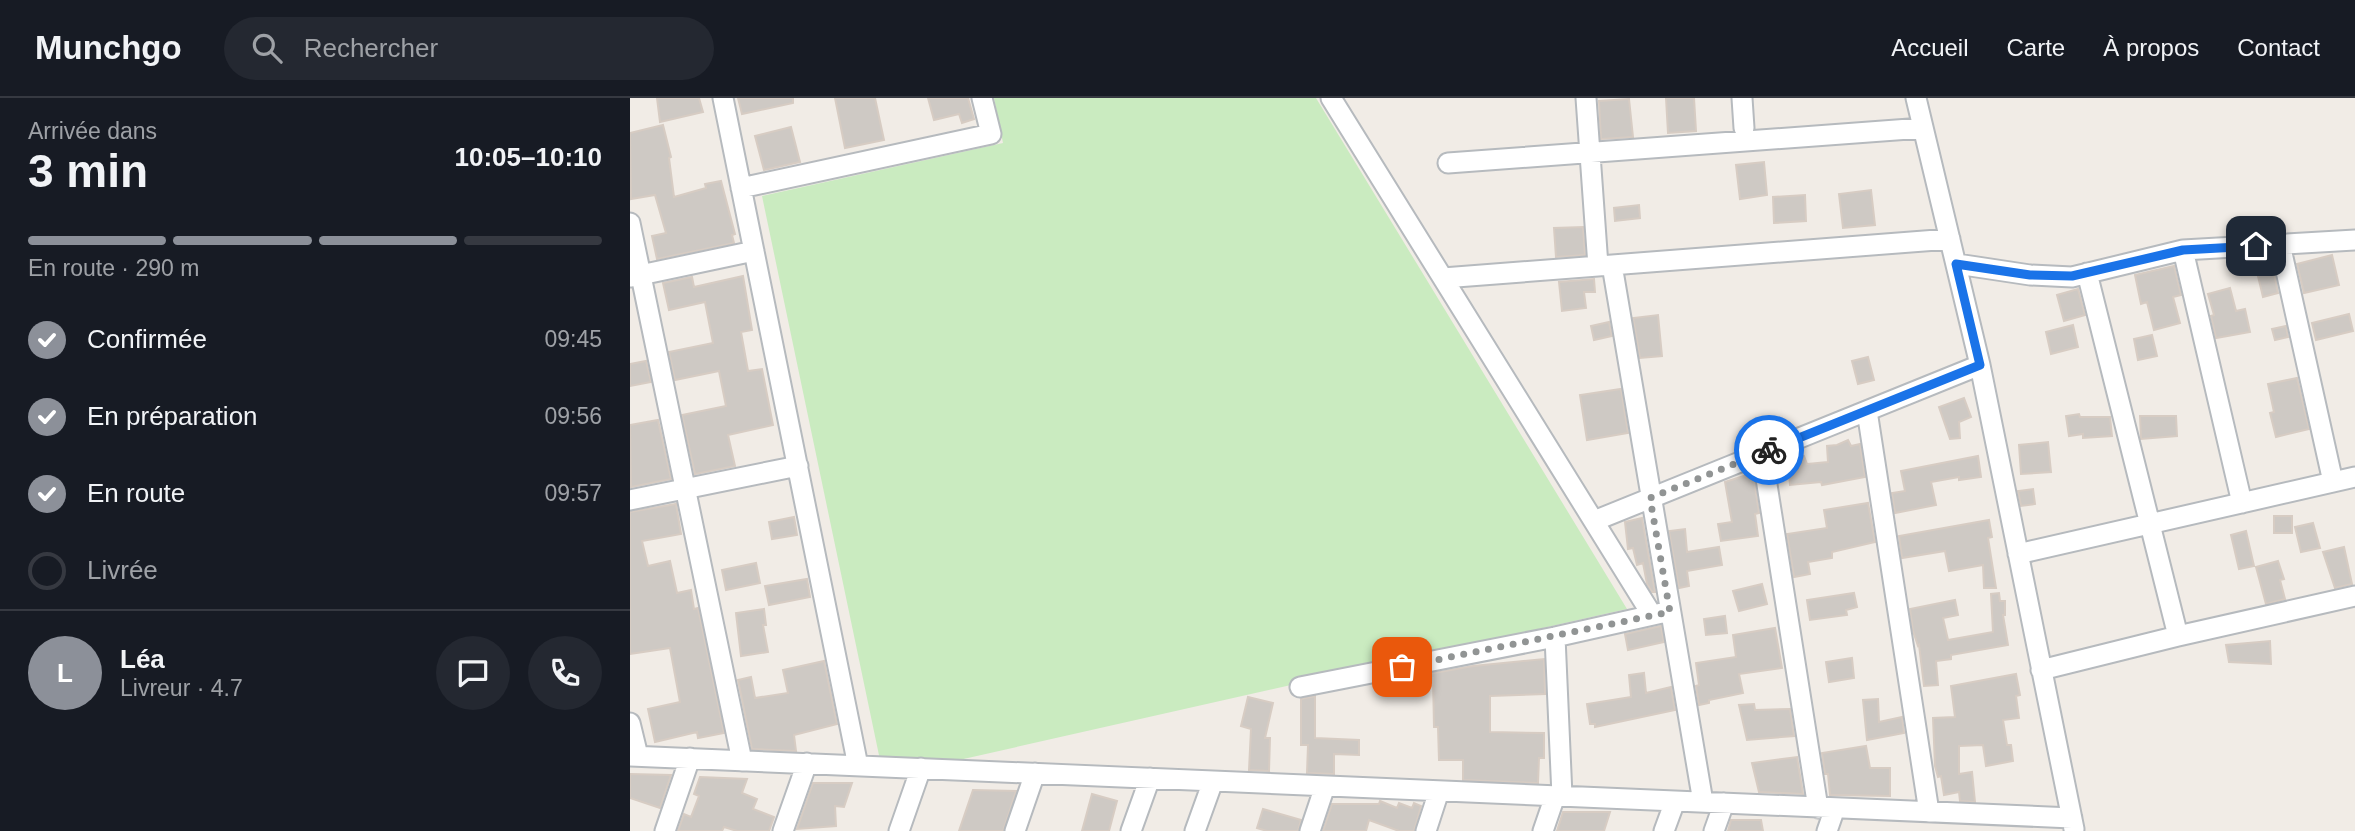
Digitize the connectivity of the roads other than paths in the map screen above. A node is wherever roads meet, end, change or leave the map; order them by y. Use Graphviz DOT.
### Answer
graph roads {
  1 [pos="723,98"];
  2 [pos="982,98"];
  3 [pos="1331,98"];
  4 [pos="1586,98"];
  5 [pos="1742,98"];
  6 [pos="1916,98"];
  7 [pos="1744,128"];
  8 [pos="1923,128"];
  9 [pos="1590,152"];
  10 [pos="1448,163"];
  11 [pos="741,188"];
  12 [pos="630,223"];
  13 [pos="1950,239"];
  14 [pos="2355,240"];
  15 [pos="2280,244"];
  16 [pos="2183,250"];
  17 [pos="754,251"];
  18 [pos="1956,264"];
  19 [pos="1605,265"];
  20 [pos="2087,273"];
  21 [pos="635,276"];
  22 [pos="1443,278"];
  23 [pos="1980,365"];
  24 [pos="1867,411"];
  25 [pos="1762,453"];
  26 [pos="798,466"];
  27 [pos="2355,477"];
  28 [pos="2333,482"];
  29 [pos="684,489"];
  30 [pos="1650,498"];
  31 [pos="630,500"];
  32 [pos="2242,503"];
  33 [pos="1594,521"];
  34 [pos="2149,524"];
  35 [pos="2018,554"];
  36 [pos="2355,596"];
  37 [pos="1661,613"];
  38 [pos="2178,636"];
  39 [pos="1555,637"];
  40 [pos="2041,670"];
  41 [pos="1300,687"];
  42 [pos="630,723"];
  43 [pos="634,756"];
  44 [pos="690,758"];
  45 [pos="742,761"];
  46 [pos="807,764"];
  47 [pos="858,766"];
  48 [pos="921,768"];
  49 [pos="1035,773"];
  50 [pos="1150,778"];
  51 [pos="1213,781"];
  52 [pos="1325,786"];
  53 [pos="1439,791"];
  54 [pos="1558,796"];
  55 [pos="1675,801"];
  56 [pos="1703,803"];
  57 [pos="1724,803"];
  58 [pos="1827,808"];
  59 [pos="1929,812"];
  60 [pos="2073,825"];
  61 [pos="665,831"];
  62 [pos="783,831"];
  63 [pos="899,831"];
  64 [pos="1015,831"];
  65 [pos="1132,831"];
  66 [pos="1195,831"];
  67 [pos="1310,831"];
  68 [pos="1426,831"];
  69 [pos="1543,831"];
  70 [pos="1664,831"];
  71 [pos="1714,831"];
  72 [pos="1827,831"];
  1 -- 11 [label="street"];
  2 -- 11 [label="street"];
  3 -- 22 [label="street"];
  4 -- 9 [label="street"];
  5 -- 7 [label="street"];
  6 -- 8 [label="street"];
  8 -- 9 [label="street"];
  8 -- 13 [label="street"];
  9 -- 10 [label="street"];
  9 -- 19 [label="street"];
  11 -- 17 [label="street"];
  12 -- 21 [label="street"];
  13 -- 18 [label="street"];
  13 -- 19 [label="street"];
  14 -- 15 [label="street"];
  15 -- 16 [label="street"];
  15 -- 28 [label="street"];
  16 -- 20 [label="street"];
  16 -- 32 [label="street"];
  17 -- 21 [label="street"];
  17 -- 26 [label="street"];
  18 -- 20 [label="street"];
  18 -- 23 [label="street"];
  19 -- 22 [label="street"];
  19 -- 30 [label="street"];
  20 -- 34 [label="street"];
  21 -- 29 [label="street"];
  22 -- 33 [label="street"];
  23 -- 24 [label="street"];
  23 -- 35 [label="street"];
  24 -- 25 [label="street"];
  24 -- 59 [label="street"];
  25 -- 30 [label="street"];
  25 -- 58 [label="street"];
  26 -- 29 [label="street"];
  26 -- 47 [label="street"];
  27 -- 28 [label="street"];
  28 -- 32 [label="street"];
  29 -- 31 [label="street"];
  29 -- 45 [label="street"];
  30 -- 33 [label="street"];
  30 -- 37 [label="street"];
  32 -- 34 [label="street"];
  33 -- 37 [label="street"];
  34 -- 35 [label="street"];
  34 -- 38 [label="street"];
  35 -- 40 [label="street"];
  36 -- 38 [label="street"];
  37 -- 39 [label="street"];
  37 -- 56 [label="street"];
  38 -- 40 [label="street"];
  39 -- 41 [label="street"];
  39 -- 54 [label="street"];
  40 -- 60 [label="street"];
  42 -- 43 [label="street"];
  43 -- 44 [label="street"];
  44 -- 45 [label="street"];
  44 -- 61 [label="street"];
  45 -- 46 [label="street"];
  46 -- 47 [label="street"];
  46 -- 62 [label="street"];
  47 -- 48 [label="street"];
  48 -- 49 [label="street"];
  48 -- 63 [label="street"];
  49 -- 50 [label="street"];
  49 -- 64 [label="street"];
  50 -- 51 [label="street"];
  50 -- 65 [label="street"];
  51 -- 52 [label="street"];
  51 -- 66 [label="street"];
  52 -- 53 [label="street"];
  52 -- 67 [label="street"];
  53 -- 54 [label="street"];
  53 -- 68 [label="street"];
  54 -- 55 [label="street"];
  54 -- 69 [label="street"];
  55 -- 56 [label="street"];
  55 -- 70 [label="street"];
  56 -- 57 [label="street"];
  57 -- 58 [label="street"];
  57 -- 71 [label="street"];
  58 -- 59 [label="street"];
  58 -- 72 [label="street"];
  59 -- 60 [label="street"];
}
